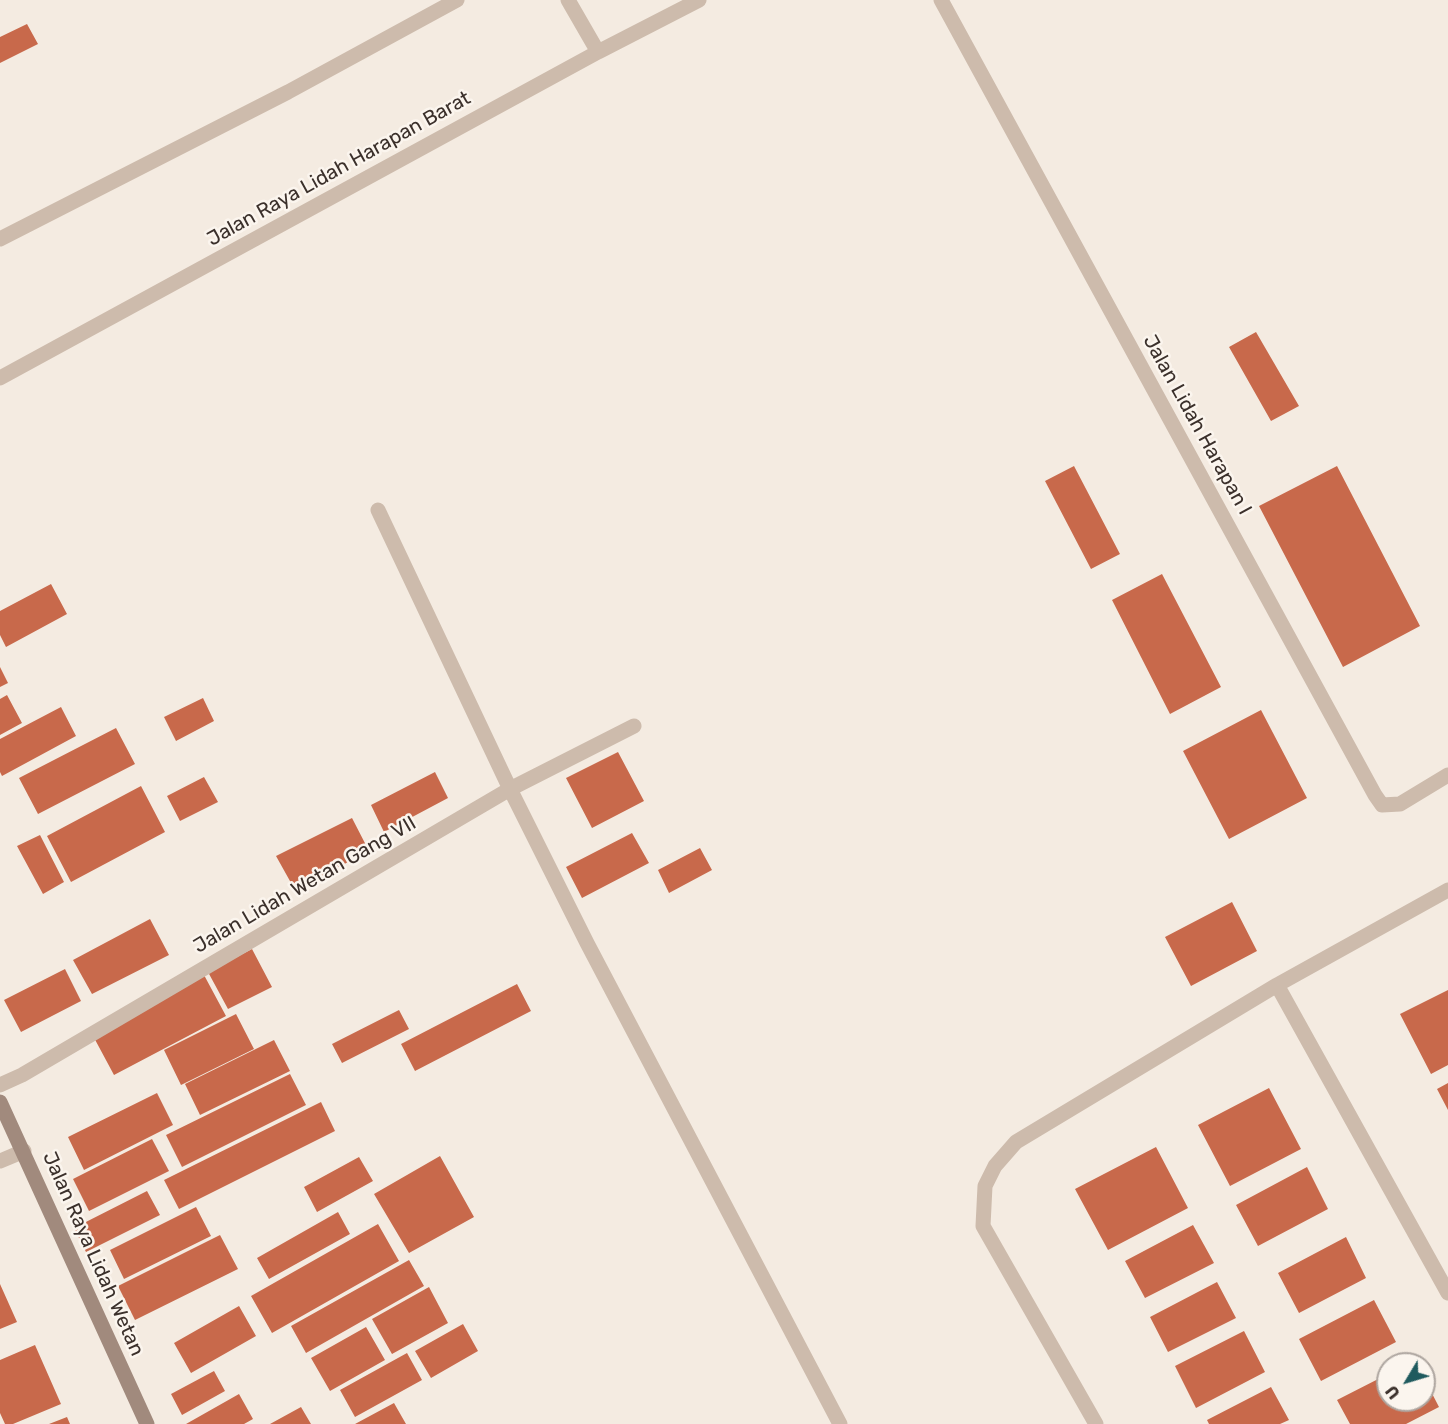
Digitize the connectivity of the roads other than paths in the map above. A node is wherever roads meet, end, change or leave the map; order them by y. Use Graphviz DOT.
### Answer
graph roads {
  1 [pos="457,0"];
  2 [pos="568,0"];
  3 [pos="699,0"];
  4 [pos="941,0"];
  5 [pos="681,4"];
  6 [pos="598,52"];
  7 [pos="0,239"];
  8 [pos="0,378"];
  9 [pos="378,510"];
  10 [pos="634,726"];
  11 [pos="1448,775"];
  12 [pos="510,789"];
  13 [pos="1448,890"];
  14 [pos="1277,985"];
  15 [pos="0,1085"];
  16 [pos="0,1102"];
  17 [pos="24,1151"];
  18 [pos="0,1161"];
  19 [pos="1448,1293"];
  20 [pos="147,1424"];
  21 [pos="840,1424"];
  22 [pos="1096,1424"];
  1 -- 7 [label="street"];
  2 -- 6 [label="street"];
  3 -- 5 [label="street, Jalan Raya Lidah Harapan Barat"];
  4 -- 11 [label="street, Jalan Lidah Harapan I"];
  5 -- 6 [label="street, Jalan Raya Lidah Harapan Barat"];
  6 -- 8 [label="street, Jalan Raya Lidah Harapan Barat"];
  9 -- 12 [label="street"];
  10 -- 12 [label="street, Jalan Lidah Wetan Gang VII"];
  12 -- 15 [label="street, Jalan Lidah Wetan Gang VII"];
  12 -- 21 [label="street"];
  13 -- 14 [label="street"];
  14 -- 19 [label="street"];
  14 -- 22 [label="street"];
  16 -- 17 [label="main road, Jalan Raya Lidah Wetan"];
  17 -- 18 [label="street"];
  17 -- 20 [label="main road, Jalan Raya Lidah Wetan"];
}
